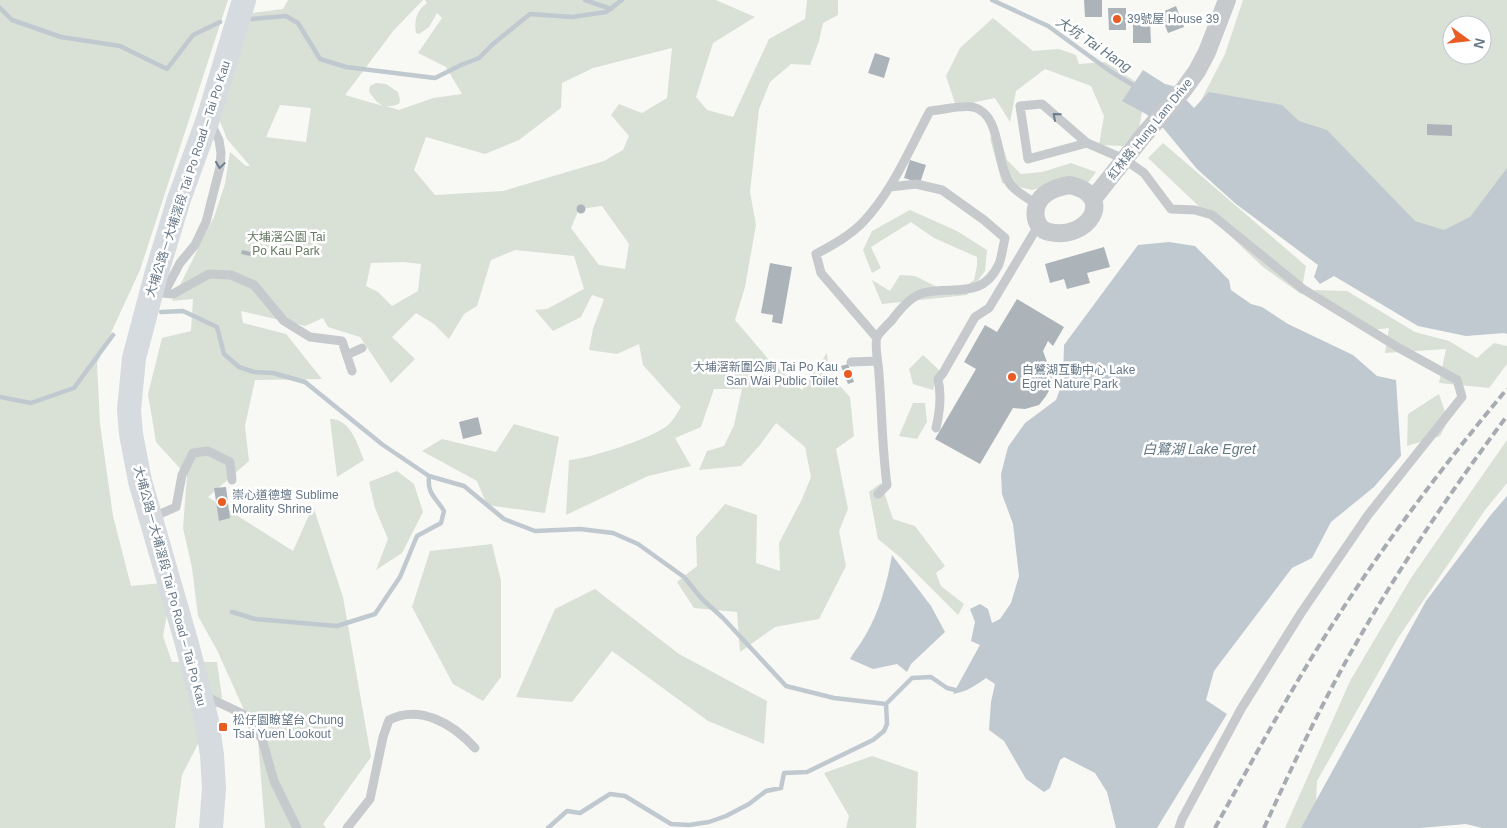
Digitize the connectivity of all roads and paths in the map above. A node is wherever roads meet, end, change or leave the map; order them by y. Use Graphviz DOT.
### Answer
graph roads {
  1 [pos="244,0"];
  2 [pos="1227,0"];
  3 [pos="208,119"];
  4 [pos="1087,143"];
  5 [pos="1124,159"];
  6 [pos="890,186"];
  7 [pos="1093,200"];
  8 [pos="1038,204"];
  9 [pos="1038,226"];
  10 [pos="158,293"];
  11 [pos="877,338"];
  12 [pos="362,348"];
  13 [pos="347,355"];
  14 [pos="877,361"];
  15 [pos="851,362"];
  16 [pos="352,371"];
  17 [pos="936,428"];
  18 [pos="232,480"];
  19 [pos="878,494"];
  20 [pos="150,515"];
  21 [pos="200,694"];
  22 [pos="475,748"];
  23 [pos="211,828"];
  24 [pos="297,828"];
  25 [pos="347,828"];
  26 [pos="1180,828"];
  1 -- 3 [label="main road, 大埔公路－大埔滘段 Tai Po Road – Tai Po Kau"];
  2 -- 5 [label="street, 紅林路 Hung Lam Drive"];
  3 -- 10 [label="main road, 大埔公路－大埔滘段 Tai Po Road – Tai Po Kau"];
  3 -- 10 [label="lane, one-way"];
  4 -- 4 [label="lane, one-way"];
  4 -- 5 [label="lane"];
  5 -- 7 [label="street, 紅林路 Hung Lam Drive"];
  5 -- 26 [label="lane"];
  6 -- 8 [label="lane"];
  6 -- 11 [label="lane"];
  6 -- 11 [label="lane"];
  7 -- 8 [label="street"];
  7 -- 9 [label="street, 紅林路 Hung Lam Drive"];
  8 -- 9 [label="street"];
  9 -- 17 [label="lane"];
  10 -- 13 [label="lane"];
  10 -- 20 [label="main road, 大埔公路－大埔滘段 Tai Po Road – Tai Po Kau"];
  11 -- 14 [label="lane"];
  12 -- 13 [label="lane"];
  13 -- 16 [label="lane"];
  14 -- 15 [label="lane"];
  14 -- 19 [label="lane"];
  18 -- 20 [label="lane"];
  20 -- 21 [label="main road, 大埔公路－大埔滘段 Tai Po Road – Tai Po Kau"];
  21 -- 23 [label="main road, 大埔公路－大埔滘段 Tai Po Road – Tai Po Kau"];
  21 -- 24 [label="lane"];
  22 -- 25 [label="lane"];
}
